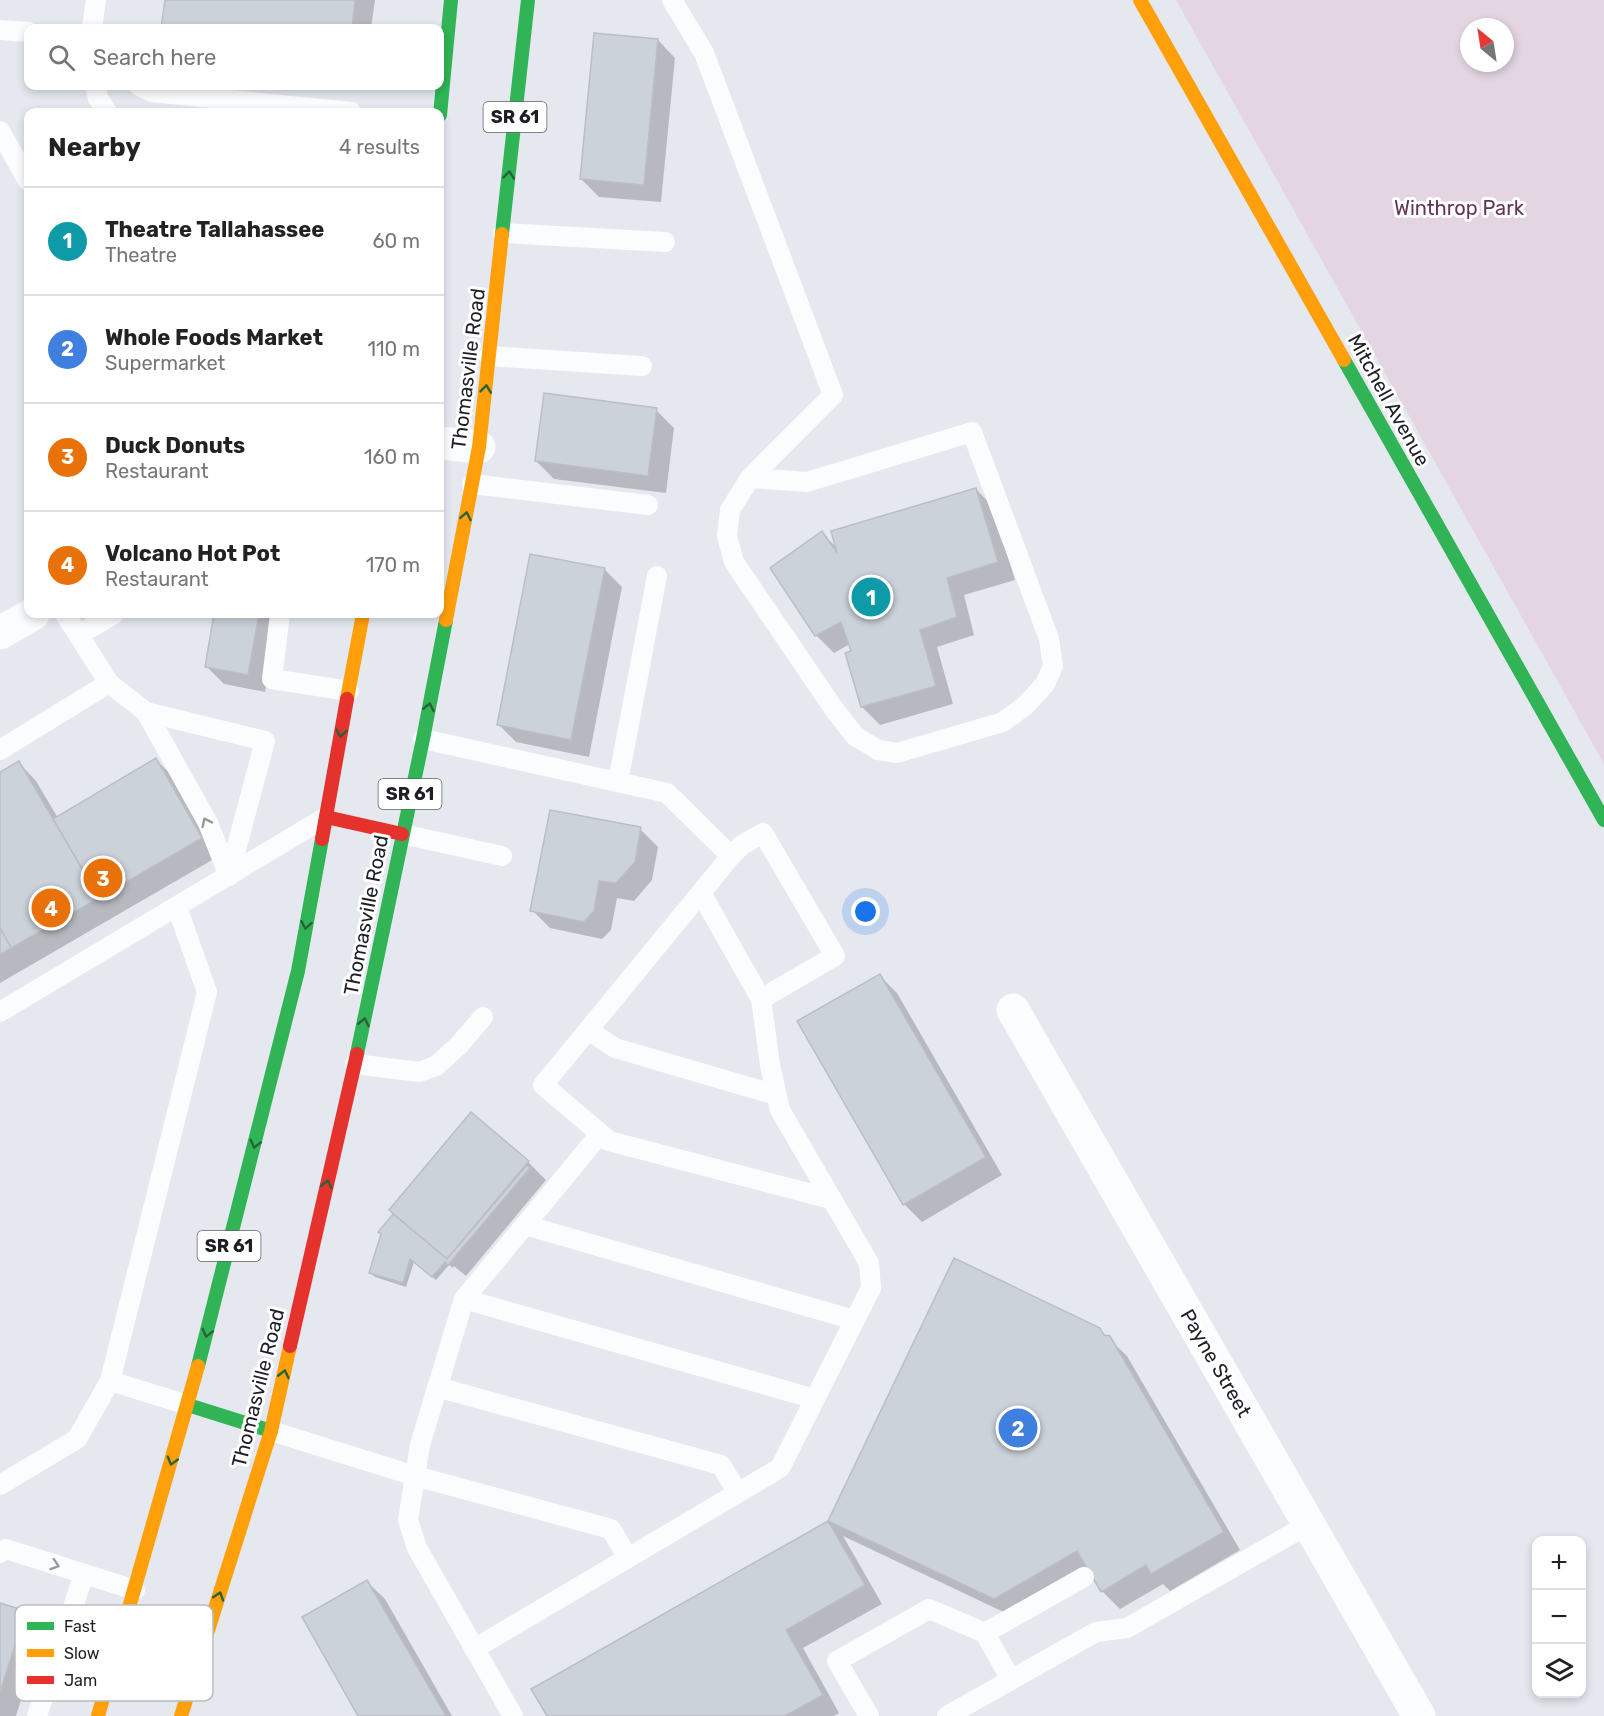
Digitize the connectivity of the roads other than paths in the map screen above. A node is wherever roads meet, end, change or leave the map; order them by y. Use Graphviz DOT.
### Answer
graph roads {
  1 [pos="96,0"];
  2 [pos="451,0"];
  3 [pos="528,0"];
  4 [pos="672,0"];
  5 [pos="1140,0"];
  6 [pos="93,24"];
  7 [pos="0,30"];
  8 [pos="24,32"];
  9 [pos="444,73"];
  10 [pos="96,90"];
  11 [pos="148,90"];
  12 [pos="442,90"];
  13 [pos="104,108"];
  14 [pos="311,108"];
  15 [pos="441,108"];
  16 [pos="0,131"];
  17 [pos="24,174"];
  18 [pos="503,233"];
  19 [pos="665,243"];
  20 [pos="489,356"];
  21 [pos="642,366"];
  22 [pos="444,443"];
  23 [pos="480,447"];
  24 [pos="750,478"];
  25 [pos="472,484"];
  26 [pos="648,506"];
  27 [pos="657,576"];
  28 [pos="26,618"];
  29 [pos="67,618"];
  30 [pos="107,618"];
  31 [pos="280,618"];
  32 [pos="362,618"];
  33 [pos="0,633"];
  34 [pos="78,635"];
  35 [pos="109,683"];
  36 [pos="349,691"];
  37 [pos="147,712"];
  38 [pos="423,739"];
  39 [pos="0,750"];
  40 [pos="618,782"];
  41 [pos="326,817"];
  42 [pos="1604,820"];
  43 [pos="402,834"];
  44 [pos="502,856"];
  45 [pos="731,856"];
  46 [pos="229,876"];
  47 [pos="701,893"];
  48 [pos="177,906"];
  49 [pos="761,999"];
  50 [pos="1013,1010"];
  51 [pos="0,1012"];
  52 [pos="483,1017"];
  53 [pos="588,1030"];
  54 [pos="355,1064"];
  55 [pos="777,1095"];
  56 [pos="600,1134"];
  57 [pos="831,1199"];
  58 [pos="525,1225"];
  59 [pos="464,1299"];
  60 [pos="854,1320"];
  61 [pos="110,1381"];
  62 [pos="437,1387"];
  63 [pos="815,1399"];
  64 [pos="188,1405"];
  65 [pos="271,1431"];
  66 [pos="415,1476"];
  67 [pos="0,1485"];
  68 [pos="738,1493"];
  69 [pos="1309,1524"];
  70 [pos="0,1553"];
  71 [pos="628,1557"];
  72 [pos="84,1574"];
  73 [pos="1084,1577"];
  74 [pos="135,1590"];
  75 [pos="74,1605"];
  76 [pos="131,1605"];
  77 [pos="213,1615"];
  78 [pos="985,1633"];
  79 [pos="474,1649"];
  80 [pos="1011,1680"];
  81 [pos="42,1701"];
  82 [pos="102,1701"];
  83 [pos="186,1701"];
  84 [pos="1412,1714"];
  85 [pos="37,1716"];
  86 [pos="98,1716"];
  87 [pos="181,1716"];
  88 [pos="513,1716"];
  89 [pos="869,1716"];
  90 [pos="947,1716"];
  1 -- 6 [label="lane"];
  2 -- 9 [label="main road"];
  18 -- 3 [label="main road, Thomasville Road / SR 61, one-way"];
  4 -- 24 [label="lane"];
  5 -- 42 [label="main road, Mitchell Avenue"];
  7 -- 8 [label="lane"];
  10 -- 13 [label="lane"];
  11 -- 14 [label="lane"];
  12 -- 15 [label="main road"];
  16 -- 17 [label="lane"];
  18 -- 19 [label="lane"];
  18 -- 20 [label="main road, Thomasville Road / SR 61"];
  20 -- 21 [label="lane"];
  23 -- 20 [label="main road, Thomasville Road / SR 61, one-way"];
  22 -- 23 [label="street"];
  23 -- 25 [label="main road, Thomasville Road / SR 61"];
  24 -- 24 [label="lane"];
  25 -- 26 [label="lane"];
  38 -- 25 [label="main road, Thomasville Road / SR 61, one-way"];
  27 -- 40 [label="lane"];
  28 -- 33 [label="street"];
  29 -- 34 [label="lane"];
  30 -- 34 [label="lane"];
  31 -- 36 [label="lane"];
  32 -- 36 [label="main road, SR 61"];
  34 -- 35 [label="lane"];
  35 -- 37 [label="lane"];
  35 -- 39 [label="lane"];
  36 -- 41 [label="main road, SR 61, one-way"];
  46 -- 37 [label="lane, one-way"];
  37 -- 46 [label="lane"];
  38 -- 40 [label="lane"];
  38 -- 43 [label="main road, Thomasville Road / SR 61"];
  40 -- 45 [label="lane"];
  41 -- 43 [label="main road"];
  41 -- 46 [label="lane"];
  41 -- 64 [label="main road, SR 61, one-way"];
  43 -- 44 [label="lane"];
  54 -- 43 [label="main road, Thomasville Road / SR 61, one-way"];
  45 -- 47 [label="lane"];
  45 -- 49 [label="lane"];
  46 -- 48 [label="lane"];
  47 -- 49 [label="lane"];
  47 -- 53 [label="lane"];
  48 -- 51 [label="lane"];
  48 -- 61 [label="lane"];
  49 -- 55 [label="lane"];
  50 -- 69 [label="street, Payne Street"];
  52 -- 54 [label="lane"];
  53 -- 55 [label="lane"];
  53 -- 56 [label="lane"];
  65 -- 54 [label="main road, Thomasville Road / SR 61, one-way"];
  55 -- 57 [label="lane"];
  56 -- 57 [label="lane"];
  56 -- 58 [label="lane"];
  57 -- 60 [label="lane"];
  58 -- 59 [label="lane"];
  58 -- 60 [label="lane"];
  59 -- 62 [label="lane"];
  59 -- 63 [label="lane"];
  60 -- 63 [label="lane"];
  61 -- 64 [label="lane"];
  61 -- 67 [label="lane"];
  62 -- 66 [label="lane"];
  62 -- 68 [label="lane"];
  63 -- 68 [label="lane"];
  64 -- 65 [label="main road"];
  64 -- 74 [label="main road, SR 61, one-way"];
  65 -- 66 [label="lane"];
  77 -- 65 [label="main road, Thomasville Road / SR 61, one-way"];
  66 -- 71 [label="lane"];
  66 -- 79 [label="lane"];
  68 -- 71 [label="lane"];
  69 -- 80 [label="lane"];
  69 -- 84 [label="street, Payne Street"];
  70 -- 72 [label="lane, one-way"];
  71 -- 79 [label="lane"];
  72 -- 74 [label="lane"];
  72 -- 75 [label="lane"];
  73 -- 78 [label="lane"];
  74 -- 76 [label="main road, SR 61"];
  78 -- 80 [label="lane"];
  78 -- 89 [label="lane"];
  79 -- 88 [label="lane"];
  80 -- 90 [label="lane"];
  81 -- 85 [label="lane"];
  82 -- 86 [label="main road, SR 61"];
  87 -- 83 [label="main road, Thomasville Road / SR 61, one-way"];
}
